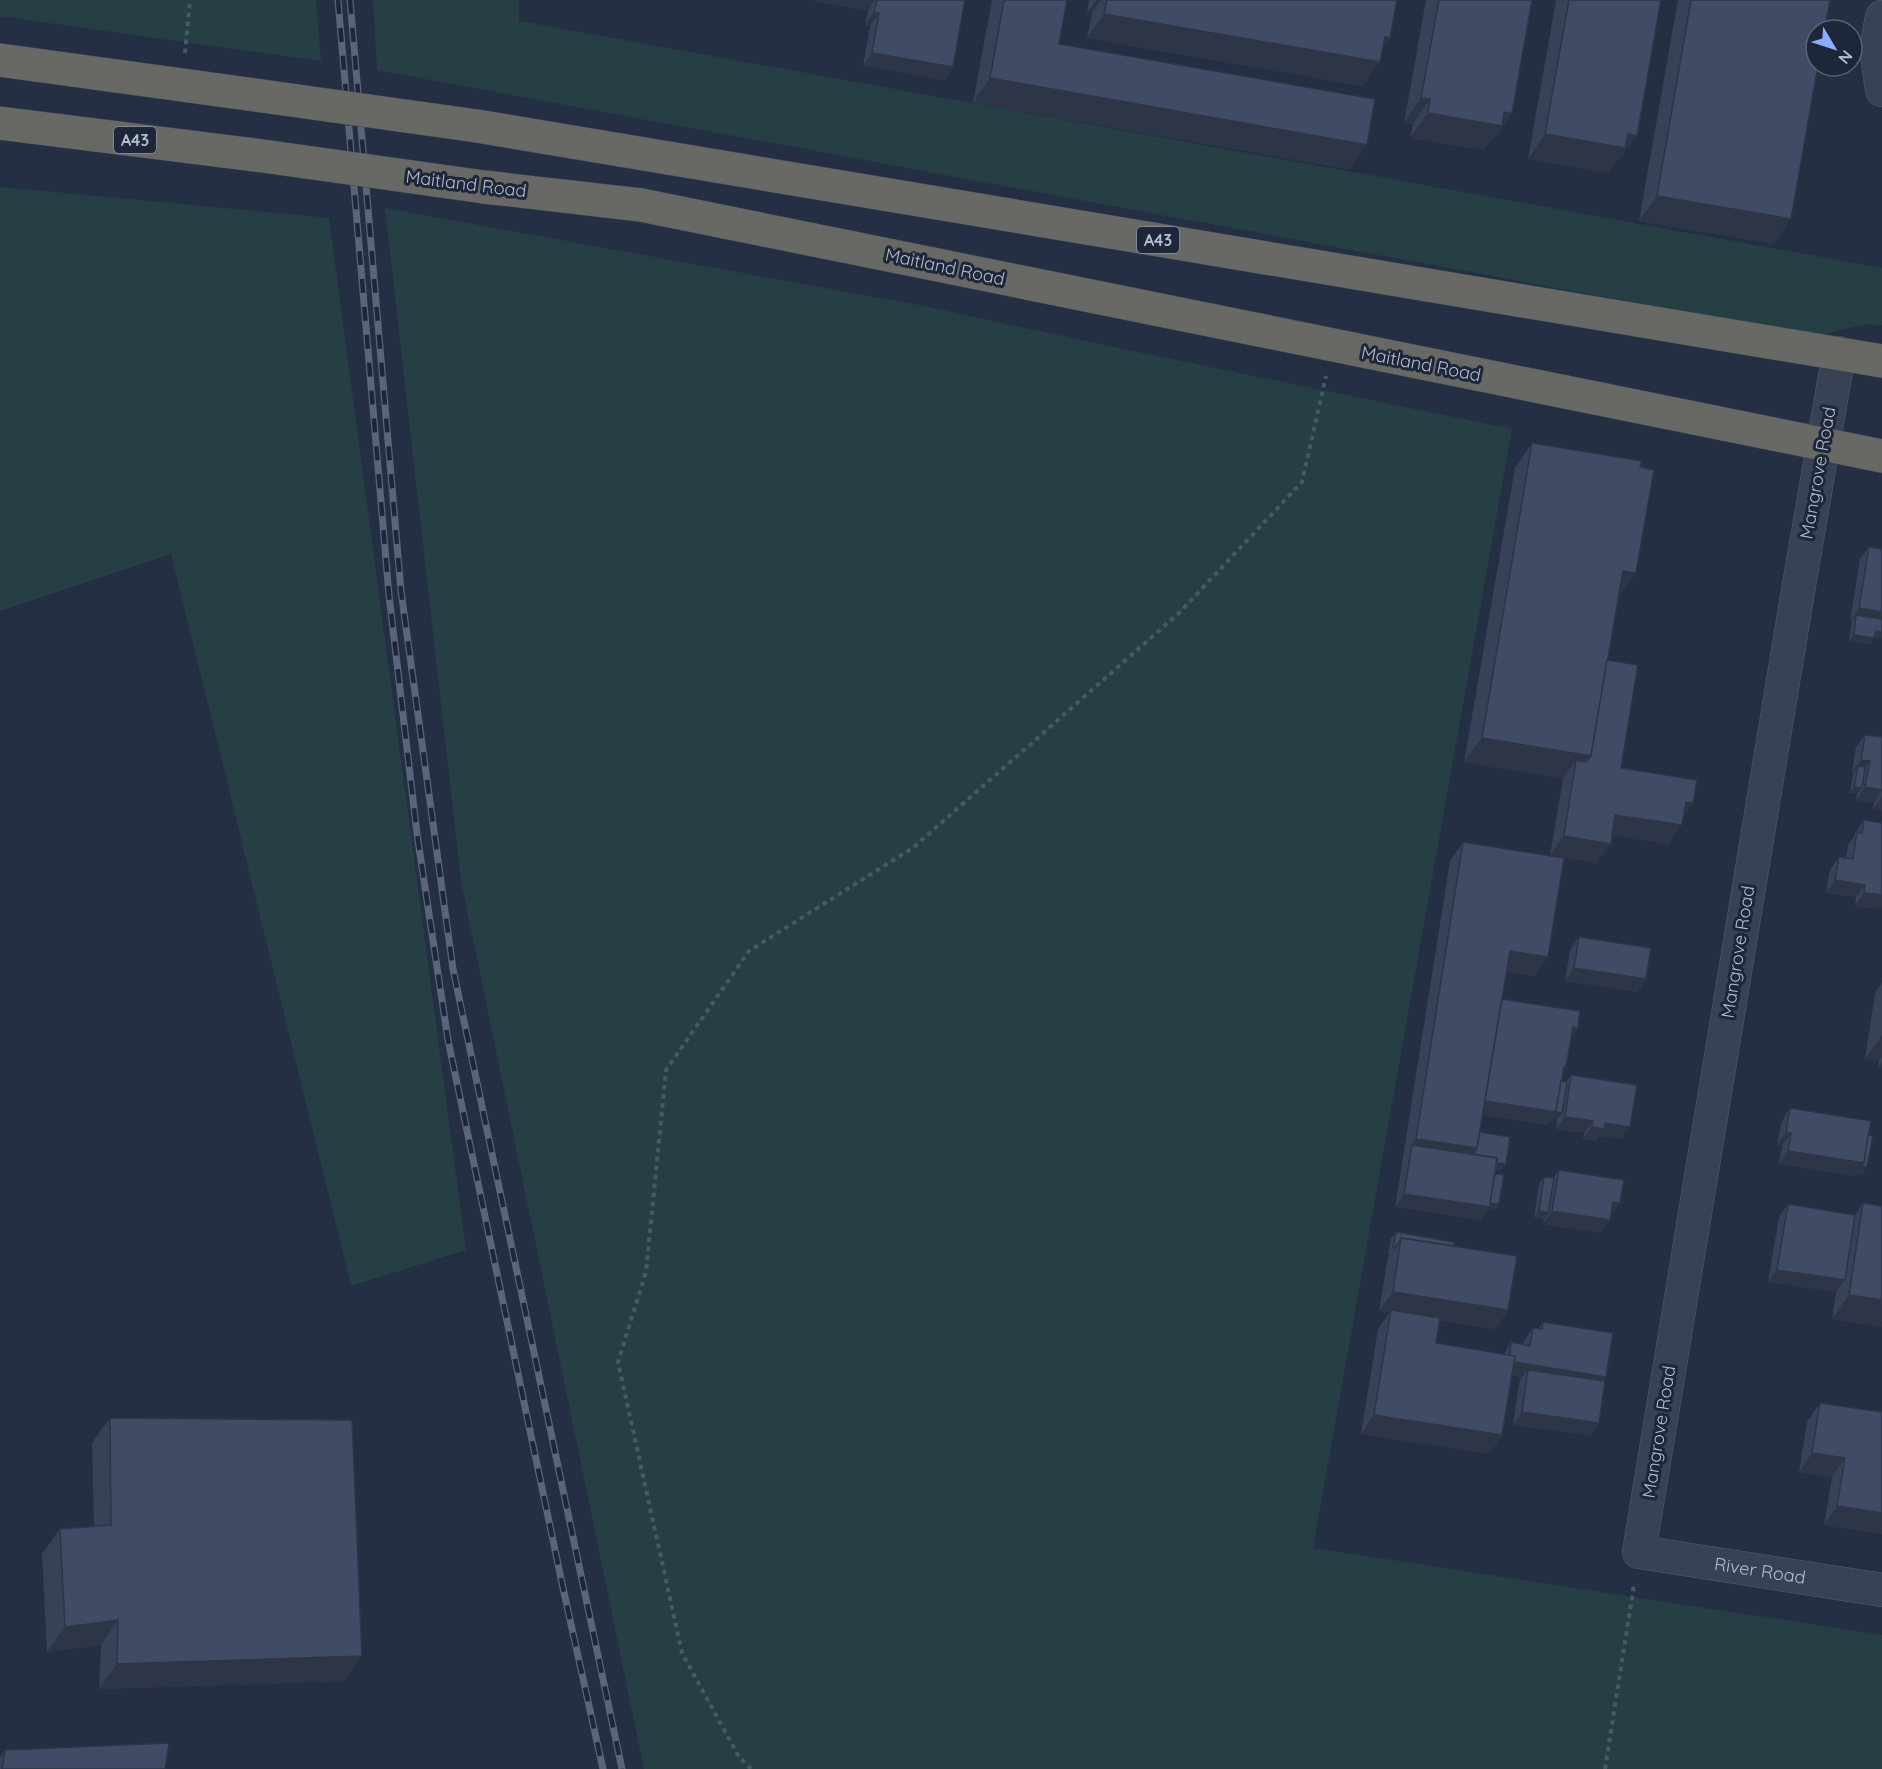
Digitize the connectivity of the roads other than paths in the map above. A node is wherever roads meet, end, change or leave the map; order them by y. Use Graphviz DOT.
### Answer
graph roads {
  1 [pos="1882,17"];
  2 [pos="0,60"];
  3 [pos="1882,90"];
  4 [pos="0,123"];
  5 [pos="1839,353"];
  6 [pos="1882,361"];
  7 [pos="1822,445"];
  8 [pos="1882,456"];
  9 [pos="1639,1552"];
  10 [pos="1882,1590"];
  1 -- 3 [label="street"];
  2 -- 5 [label="highway, A43, bridge"];
  4 -- 7 [label="highway, Maitland Road / A43, bridge"];
  5 -- 6 [label="highway, A43"];
  5 -- 7 [label="street, Mangrove Road"];
  7 -- 8 [label="highway, Maitland Road / A43"];
  7 -- 9 [label="street, Mangrove Road"];
  9 -- 10 [label="street, River Road"];
}
